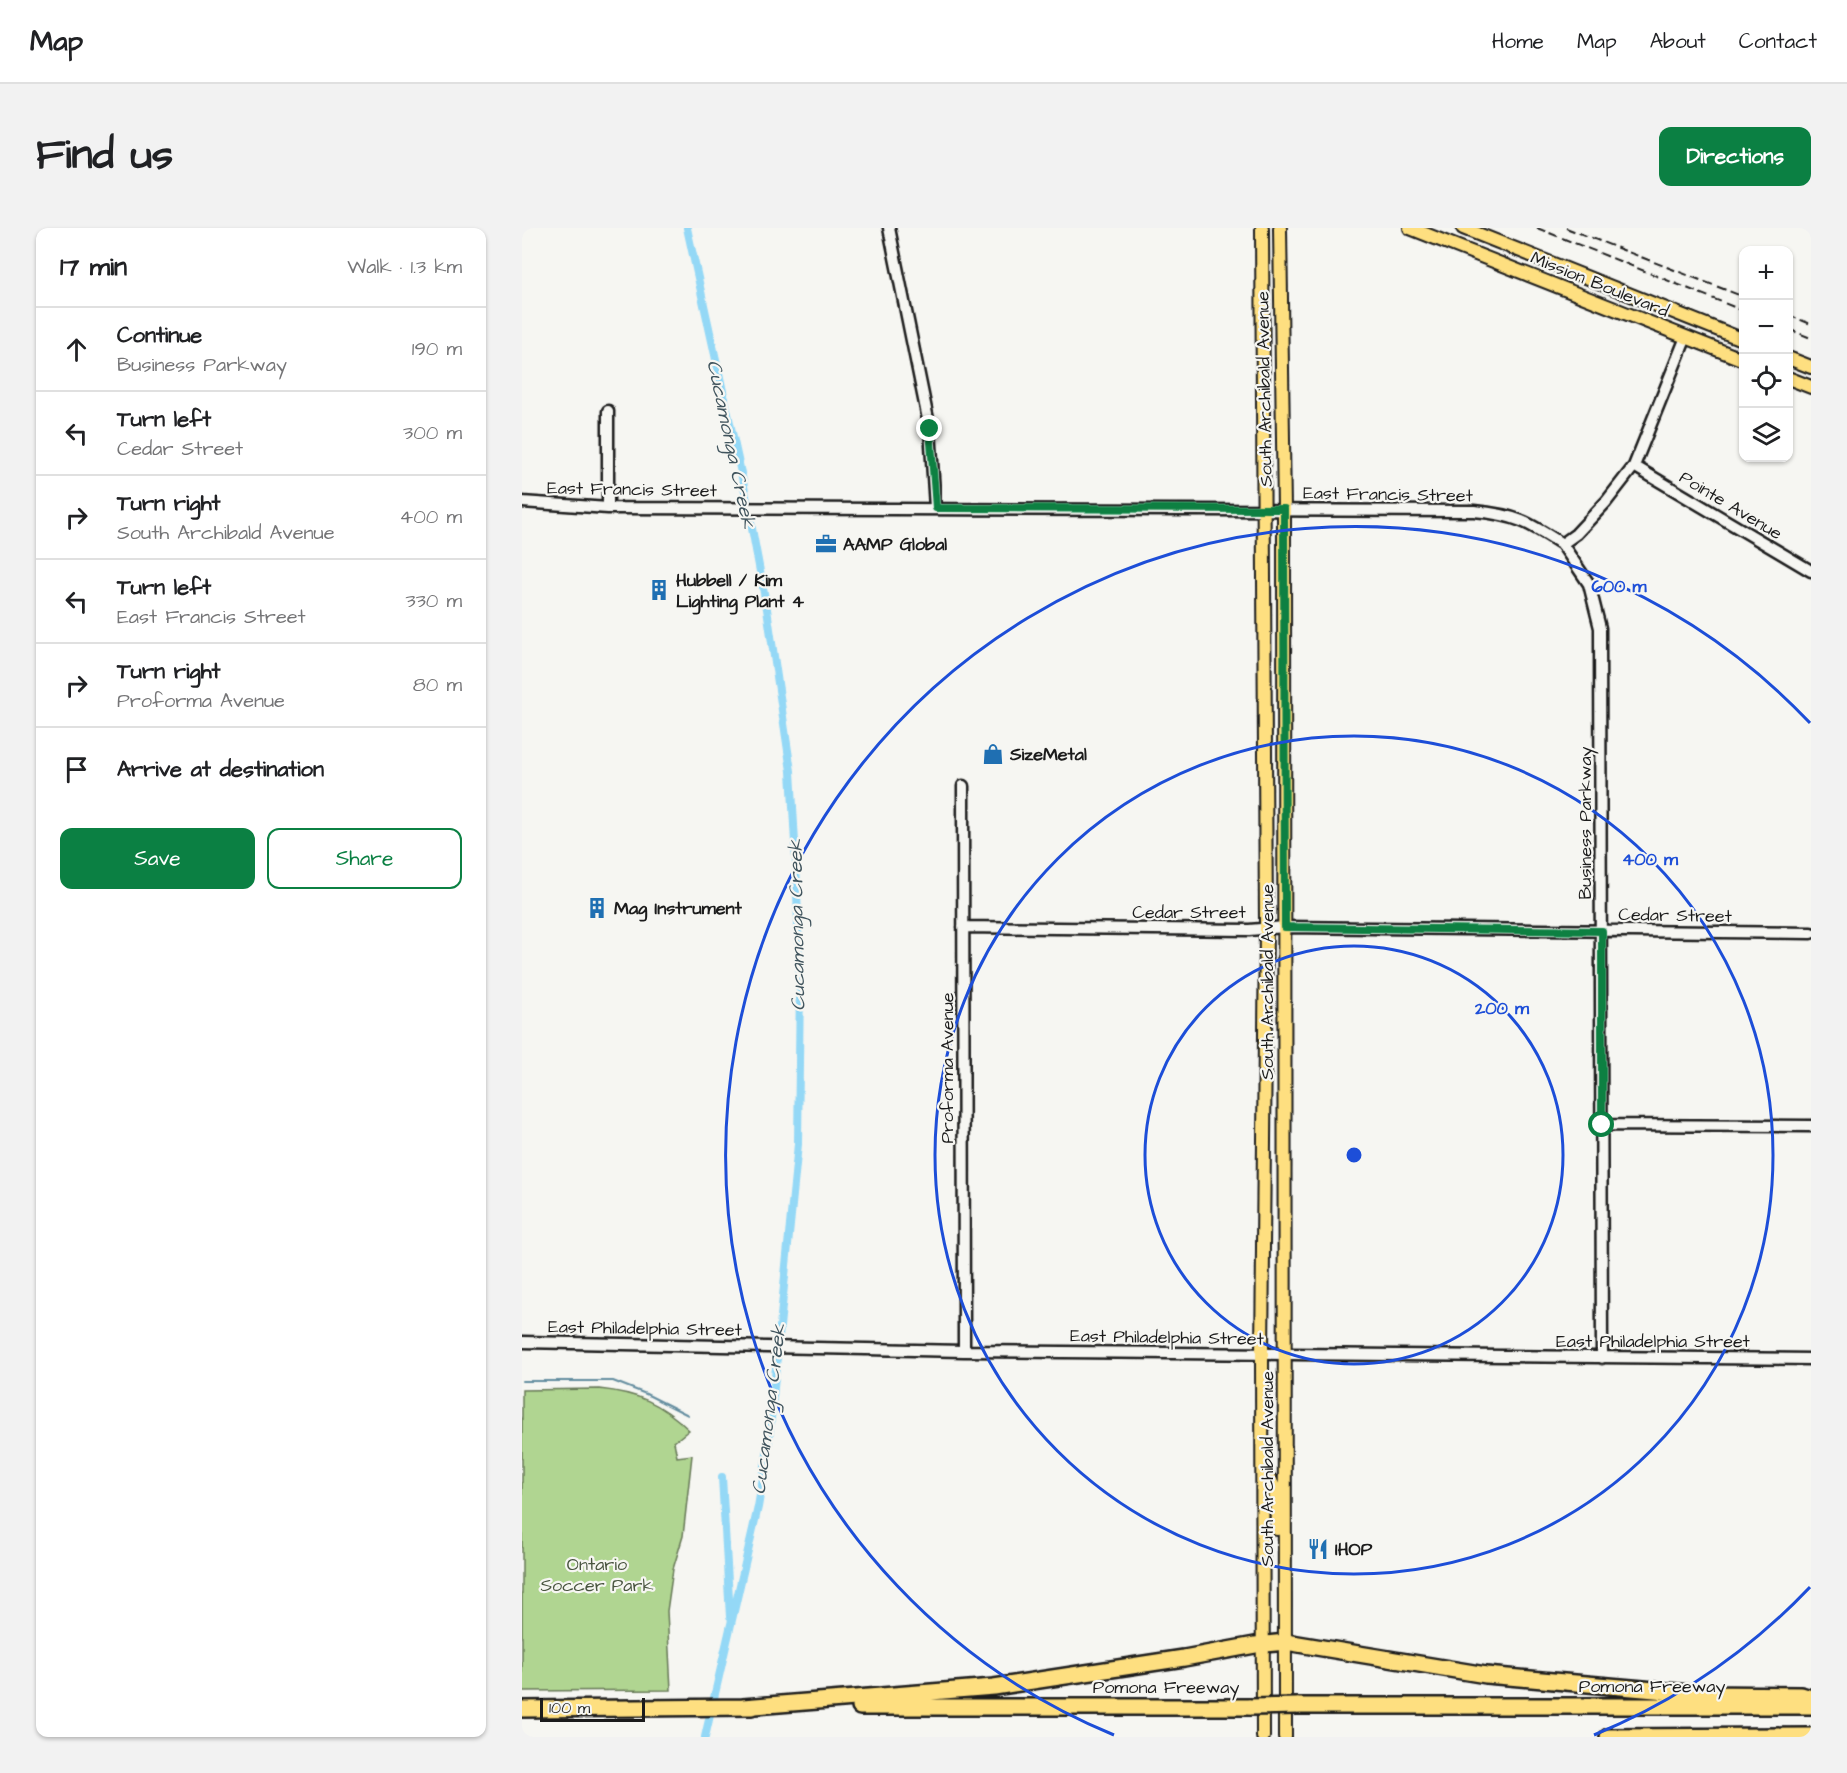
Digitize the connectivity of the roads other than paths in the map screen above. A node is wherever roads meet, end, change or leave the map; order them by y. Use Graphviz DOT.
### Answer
graph roads {
  1 [pos="889,228"];
  2 [pos="1262,228"];
  3 [pos="1280,228"];
  4 [pos="1410,228"];
  5 [pos="1463,228"];
  6 [pos="1686,337"];
  7 [pos="1739,338"];
  8 [pos="1739,358"];
  9 [pos="1793,360"];
  10 [pos="1811,367"];
  11 [pos="1793,380"];
  12 [pos="1811,387"];
  13 [pos="608,411"];
  14 [pos="1634,466"];
  15 [pos="522,502"];
  16 [pos="608,508"];
  17 [pos="936,508"];
  18 [pos="1284,509"];
  19 [pos="1265,510"];
  20 [pos="1562,544"];
  21 [pos="1811,572"];
  22 [pos="963,786"];
  23 [pos="963,927"];
  24 [pos="1266,927"];
  25 [pos="1285,927"];
  26 [pos="1602,931"];
  27 [pos="1811,933"];
  28 [pos="1602,1125"];
  29 [pos="1811,1126"];
  30 [pos="522,1342"];
  31 [pos="964,1351"];
  32 [pos="1262,1354"];
  33 [pos="1285,1354"];
  34 [pos="1602,1358"];
  35 [pos="1811,1359"];
  36 [pos="1263,1472"];
  37 [pos="1286,1586"];
  38 [pos="1286,1642"];
  39 [pos="1263,1644"];
  40 [pos="1811,1698"];
  41 [pos="1811,1706"];
  42 [pos="743,1707"];
  43 [pos="522,1709"];
  44 [pos="1799,1736"];
  45 [pos="1263,1737"];
  46 [pos="1285,1737"];
  47 [pos="1608,1737"];
  1 -- 17 [label="street"];
  2 -- 19 [label="main road, South Archibald Avenue"];
  3 -- 18 [label="main road, South Archibald Avenue"];
  4 -- 6 [label="main road, Mission Boulevard"];
  5 -- 7 [label="main road, Mission Boulevard"];
  6 -- 8 [label="main road, Mission Boulevard"];
  6 -- 14 [label="street"];
  9 -- 10 [label="main road"];
  11 -- 12 [label="main road"];
  13 -- 16 [label="street"];
  14 -- 20 [label="street"];
  14 -- 21 [label="street, Pointe Avenue"];
  15 -- 16 [label="street, East Francis Street"];
  16 -- 17 [label="street, East Francis Street"];
  17 -- 19 [label="street, East Francis Street"];
  18 -- 19 [label="street, East Francis Street"];
  18 -- 20 [label="street, East Francis Street"];
  18 -- 25 [label="main road, South Archibald Avenue"];
  19 -- 24 [label="main road, South Archibald Avenue"];
  20 -- 26 [label="street, Business Parkway"];
  22 -- 23 [label="street, Proforma Avenue"];
  23 -- 24 [label="street, Cedar Street"];
  23 -- 31 [label="street, Proforma Avenue"];
  24 -- 25 [label="street, Cedar Street"];
  24 -- 32 [label="main road, South Archibald Avenue"];
  25 -- 26 [label="street, Cedar Street"];
  25 -- 33 [label="main road, South Archibald Avenue"];
  26 -- 27 [label="street, Cedar Street"];
  26 -- 28 [label="street, Business Parkway"];
  28 -- 29 [label="street"];
  28 -- 34 [label="street, Business Parkway"];
  30 -- 31 [label="street, East Philadelphia Street"];
  31 -- 32 [label="street, East Philadelphia Street"];
  32 -- 33 [label="street, East Philadelphia Street"];
  32 -- 36 [label="main road, South Archibald Avenue"];
  33 -- 34 [label="street, East Philadelphia Street"];
  33 -- 37 [label="main road, South Archibald Avenue"];
  34 -- 35 [label="street, East Philadelphia Street"];
  36 -- 37 [label="main road"];
  36 -- 39 [label="main road, South Archibald Avenue"];
  37 -- 38 [label="main road, South Archibald Avenue"];
  38 -- 39 [label="highway"];
  38 -- 40 [label="highway"];
  38 -- 46 [label="main road, South Archibald Avenue"];
  39 -- 42 [label="highway"];
  39 -- 45 [label="main road, South Archibald Avenue"];
  41 -- 42 [label="highway, Pomona Freeway, bridge"];
  42 -- 43 [label="highway, Pomona Freeway"];
  44 -- 47 [label="highway"];
}
